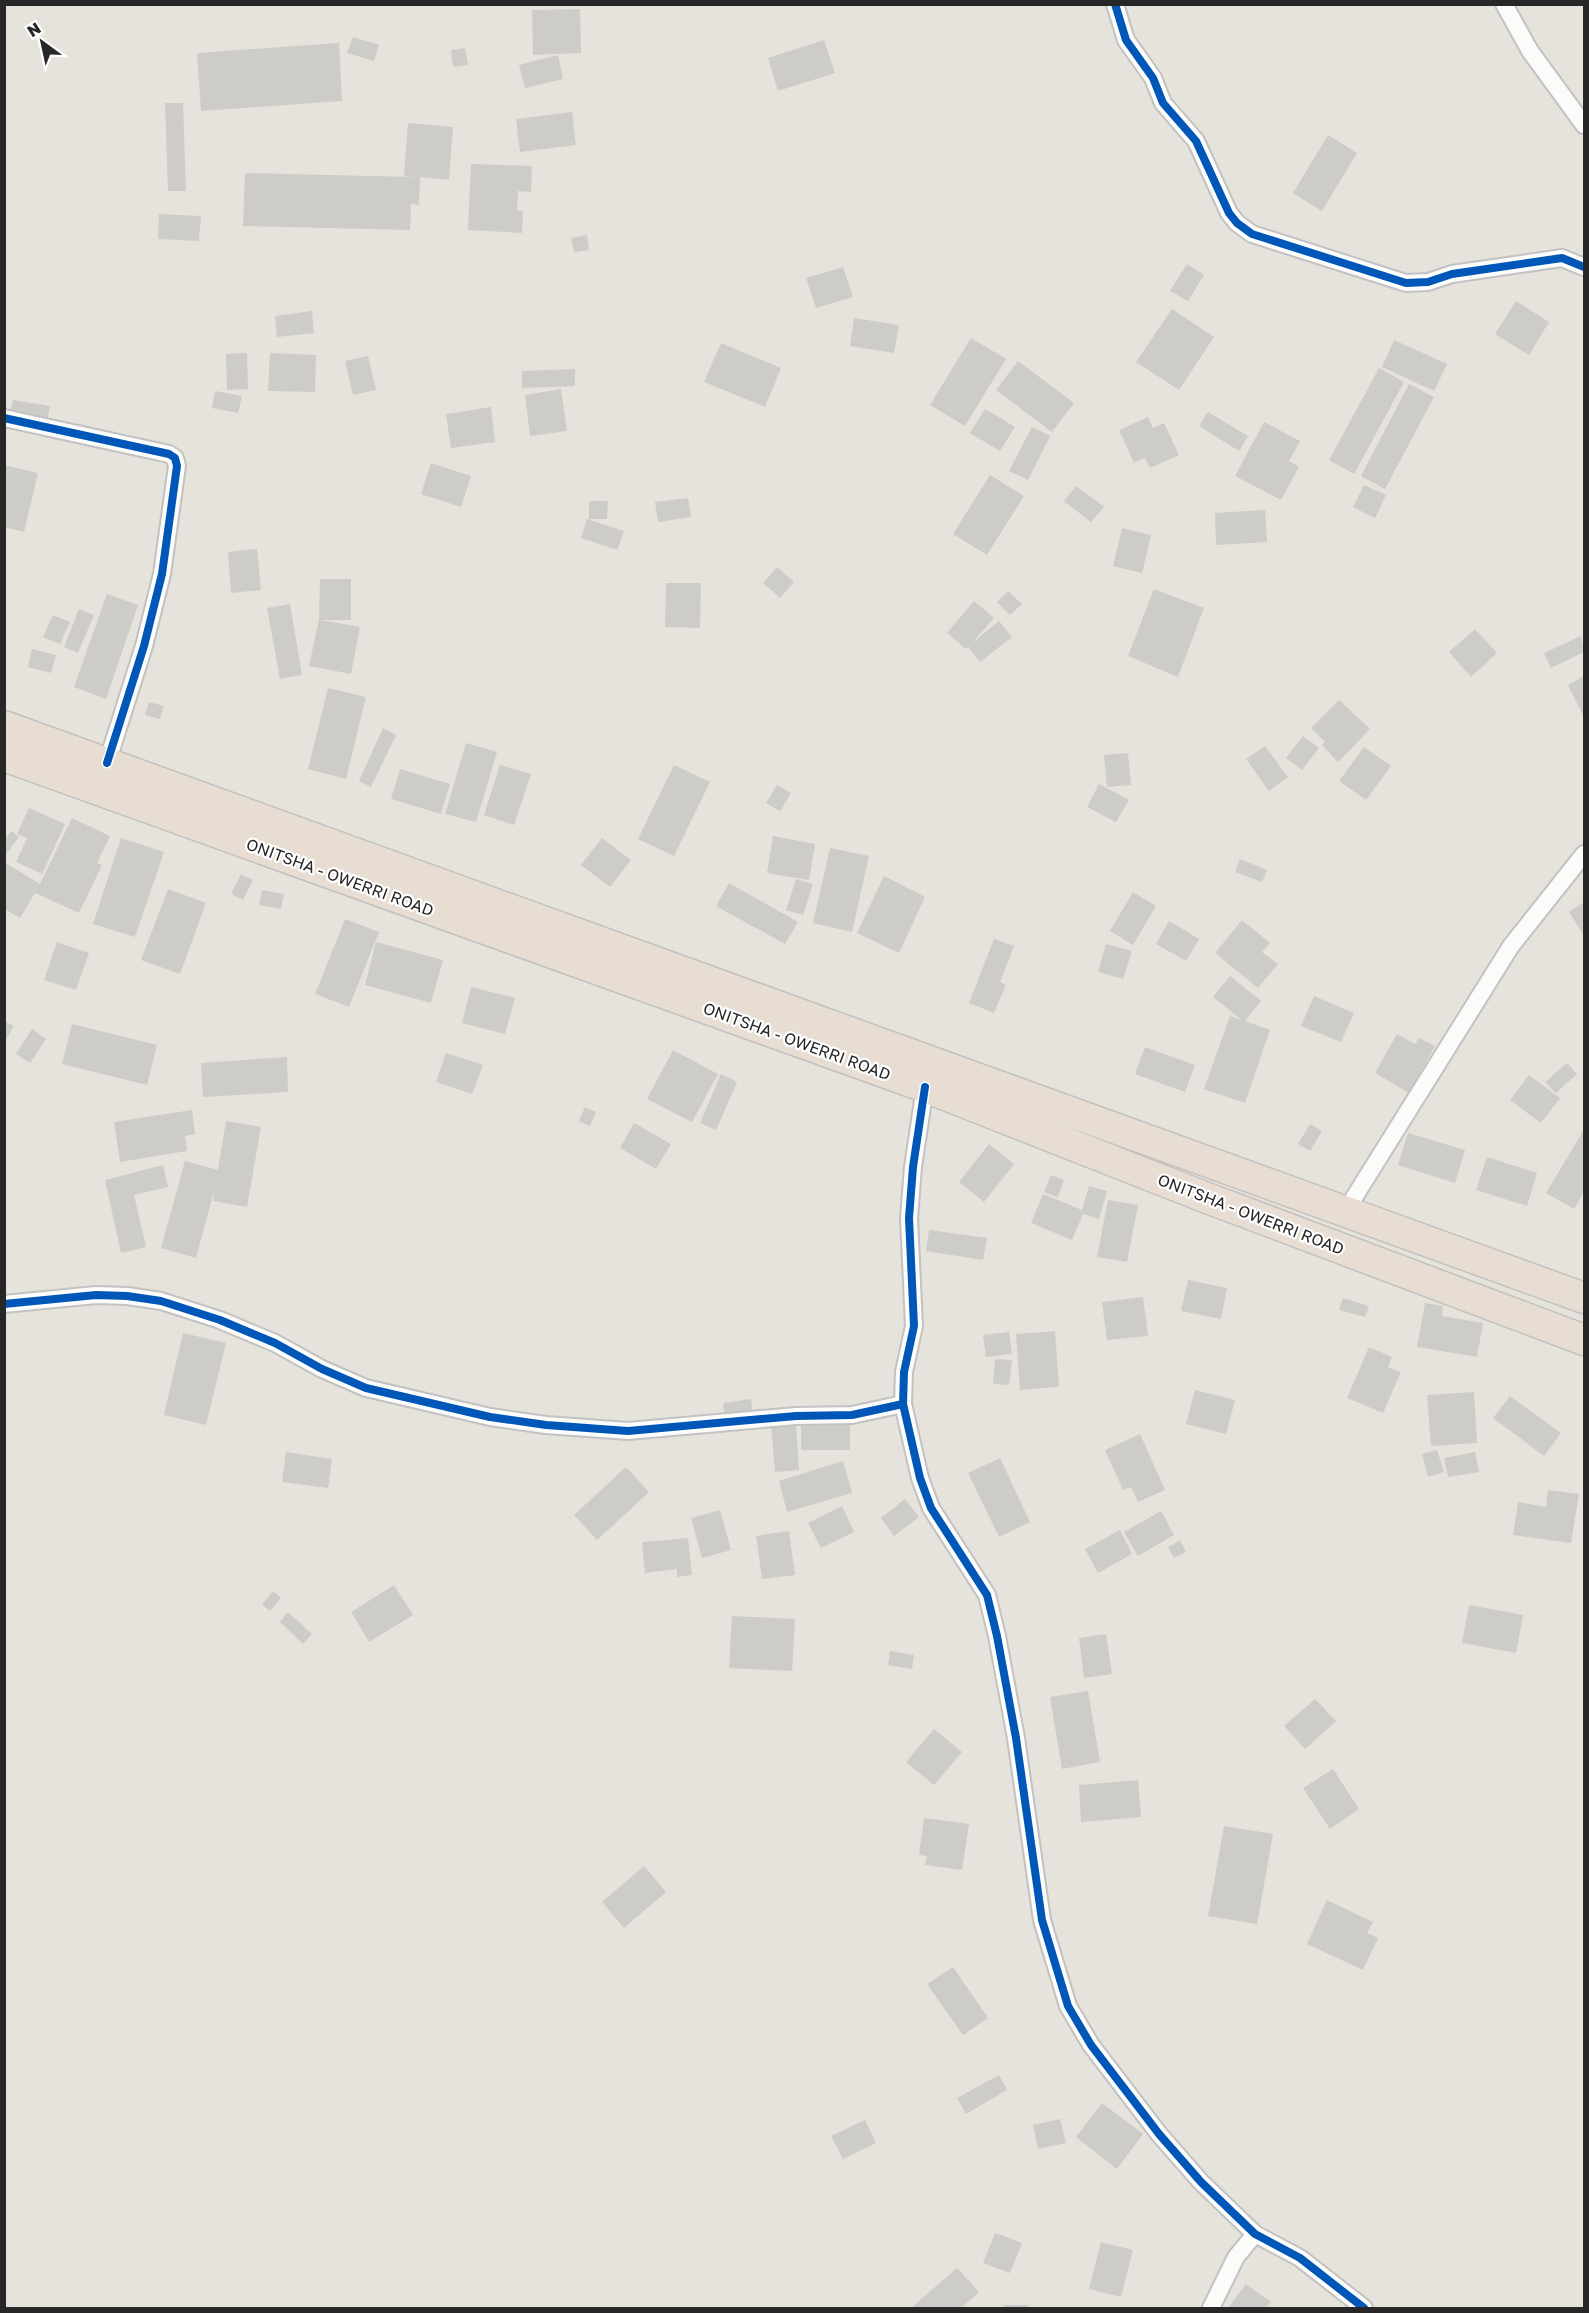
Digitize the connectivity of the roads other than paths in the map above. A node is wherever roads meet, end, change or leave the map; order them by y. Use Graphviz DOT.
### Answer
graph roads {
  1 [pos="1115,4"];
  2 [pos="1504,4"];
  3 [pos="1584,125"];
  4 [pos="1584,267"];
  5 [pos="4,418"];
  6 [pos="4,726"];
  7 [pos="4,756"];
  8 [pos="107,763"];
  9 [pos="1584,854"];
  10 [pos="925,1087"];
  11 [pos="1345,1212"];
  12 [pos="1584,1298"];
  13 [pos="4,1304"];
  14 [pos="1584,1340"];
  15 [pos="903,1404"];
  16 [pos="1255,2234"];
  17 [pos="1211,2308"];
  18 [pos="1364,2308"];
  1 -- 4 [label="street"];
  2 -- 3 [label="street"];
  5 -- 8 [label="street"];
  6 -- 8 [label="highway, ONITSHA - OWERRI ROAD"];
  7 -- 10 [label="highway, ONITSHA - OWERRI ROAD"];
  8 -- 11 [label="highway, ONITSHA - OWERRI ROAD"];
  9 -- 11 [label="street"];
  10 -- 14 [label="highway, ONITSHA - OWERRI ROAD"];
  10 -- 15 [label="street"];
  11 -- 12 [label="highway, ONITSHA - OWERRI ROAD"];
  13 -- 15 [label="street"];
  15 -- 16 [label="street"];
  16 -- 17 [label="street"];
  16 -- 18 [label="street"];
}
